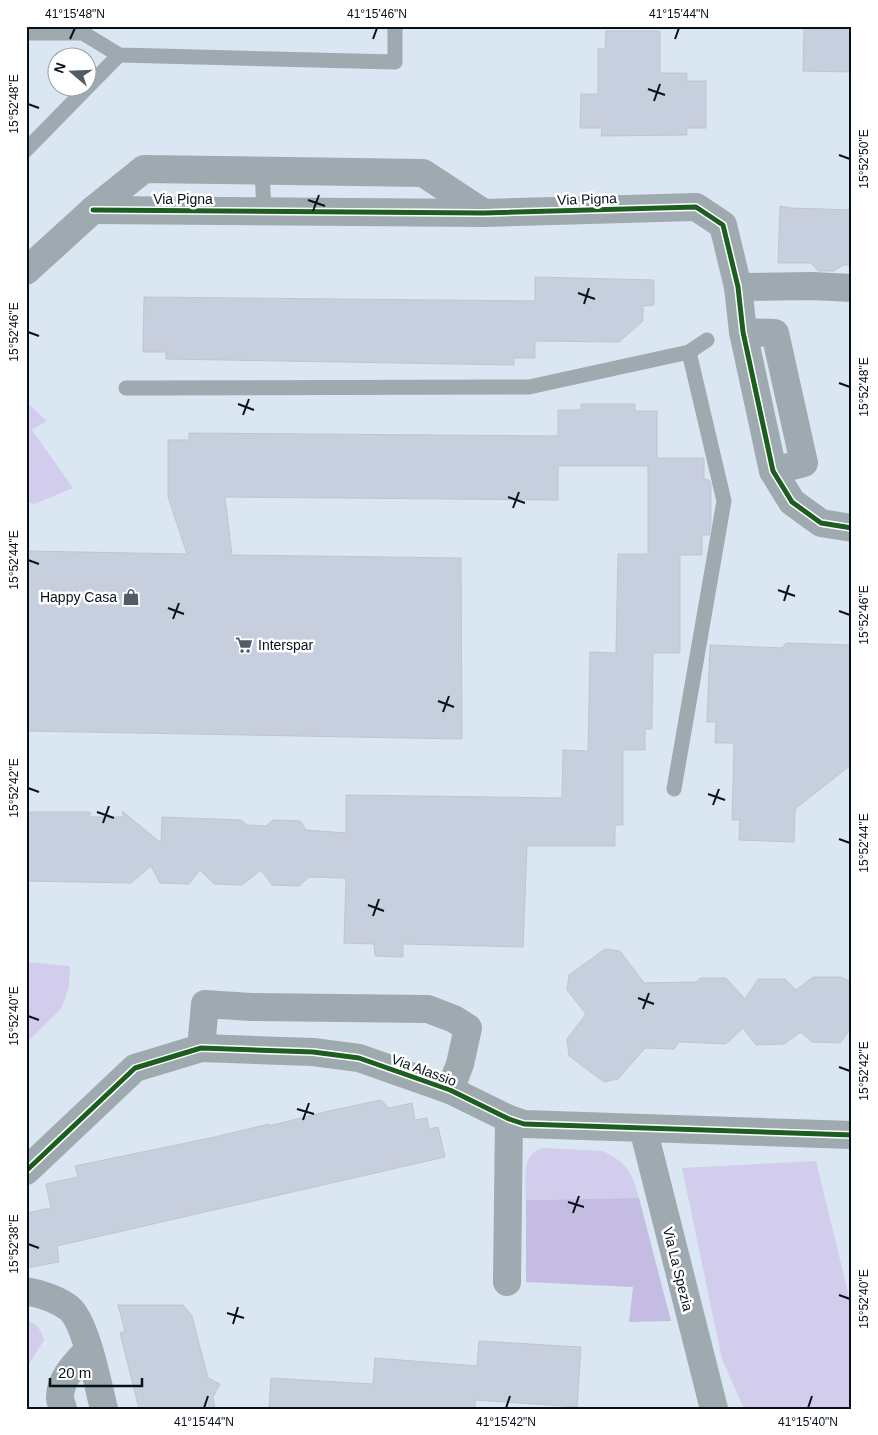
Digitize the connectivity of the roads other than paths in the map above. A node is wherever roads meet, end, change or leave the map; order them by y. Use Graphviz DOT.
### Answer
graph roads {
  1 [pos="395,26"];
  2 [pos="26,33"];
  3 [pos="119,56"];
  4 [pos="26,150"];
  5 [pos="262,170"];
  6 [pos="93,210"];
  7 [pos="264,211"];
  8 [pos="484,213"];
  9 [pos="26,271"];
  10 [pos="738,287"];
  11 [pos="852,288"];
  12 [pos="707,340"];
  13 [pos="689,352"];
  14 [pos="126,388"];
  15 [pos="852,528"];
  16 [pos="674,789"];
  17 [pos="201,1048"];
  18 [pos="450,1090"];
  19 [pos="509,1119"];
  20 [pos="643,1128"];
  21 [pos="852,1134"];
  22 [pos="26,1171"];
  23 [pos="507,1282"];
  24 [pos="26,1291"];
  25 [pos="88,1350"];
  26 [pos="63,1409"];
  27 [pos="104,1409"];
  28 [pos="714,1409"];
  1 -- 3 [label="lane"];
  2 -- 3 [label="lane"];
  3 -- 4 [label="lane"];
  5 -- 6 [label="street, Via Pigna"];
  5 -- 7 [label="lane"];
  5 -- 8 [label="street, Via Pigna"];
  6 -- 7 [label="street, Via Pigna"];
  6 -- 9 [label="street, Via Pigna"];
  7 -- 8 [label="street, Via Pigna"];
  8 -- 10 [label="street, Via Pigna"];
  10 -- 11 [label="street"];
  10 -- 15 [label="street, Via Pigna"];
  12 -- 13 [label="lane"];
  13 -- 14 [label="lane"];
  13 -- 16 [label="lane"];
  17 -- 18 [label="street, Via Alassio"];
  17 -- 18 [label="street, Via Alassio"];
  17 -- 22 [label="street, Via Alassio"];
  18 -- 19 [label="street, Via Alassio"];
  19 -- 20 [label="street, Via Alassio"];
  19 -- 23 [label="street"];
  20 -- 21 [label="street, Via Alassio"];
  20 -- 28 [label="street, Via La Spezia"];
  24 -- 25 [label="street"];
  25 -- 26 [label="street"];
  25 -- 27 [label="street"];
}
